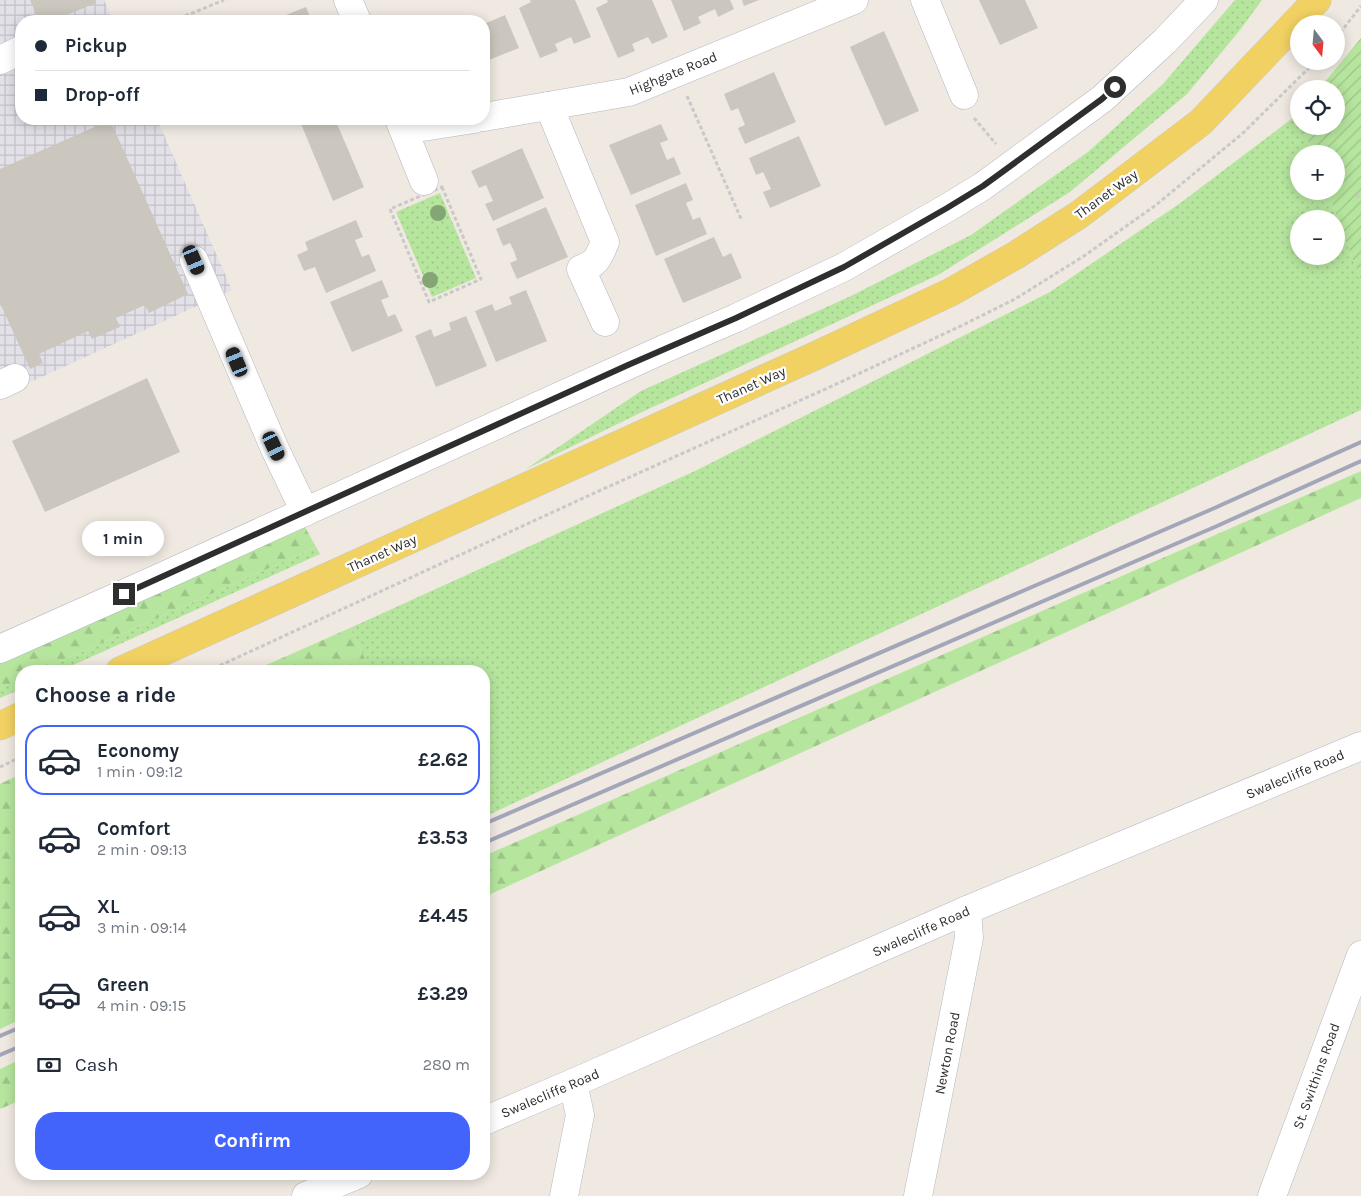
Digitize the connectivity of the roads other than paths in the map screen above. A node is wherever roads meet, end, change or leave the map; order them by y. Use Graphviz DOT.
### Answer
graph roads {
  1 [pos="348,0"];
  2 [pos="854,0"];
  3 [pos="925,0"];
  4 [pos="1204,0"];
  5 [pos="1317,0"];
  6 [pos="354,15"];
  7 [pos="964,95"];
  8 [pos="549,106"];
  9 [pos="490,116"];
  10 [pos="401,125"];
  11 [pos="424,182"];
  12 [pos="194,260"];
  13 [pos="605,322"];
  14 [pos="305,512"];
  15 [pos="0,649"];
  16 [pos="133,665"];
  17 [pos="15,719"];
  18 [pos="0,726"];
  19 [pos="1361,746"];
  20 [pos="968,910"];
  21 [pos="1361,955"];
  22 [pos="573,1083"];
  23 [pos="490,1118"];
  24 [pos="345,1180"];
  25 [pos="306,1196"];
  26 [pos="564,1196"];
  27 [pos="918,1196"];
  28 [pos="1272,1196"];
  1 -- 6 [label="street"];
  2 -- 8 [label="street, Highgate Road"];
  3 -- 7 [label="street"];
  4 -- 14 [label="street"];
  5 -- 16 [label="main road, Thanet Way"];
  8 -- 9 [label="street, Highgate Road"];
  8 -- 13 [label="street"];
  10 -- 11 [label="street"];
  12 -- 14 [label="street"];
  14 -- 15 [label="street"];
  17 -- 18 [label="main road"];
  19 -- 20 [label="street, Swalecliffe Road"];
  20 -- 22 [label="street, Swalecliffe Road"];
  20 -- 27 [label="street, Newton Road"];
  21 -- 28 [label="street, St. Swithins Road"];
  22 -- 23 [label="street, Swalecliffe Road"];
  22 -- 26 [label="street"];
  24 -- 25 [label="street"];
}
